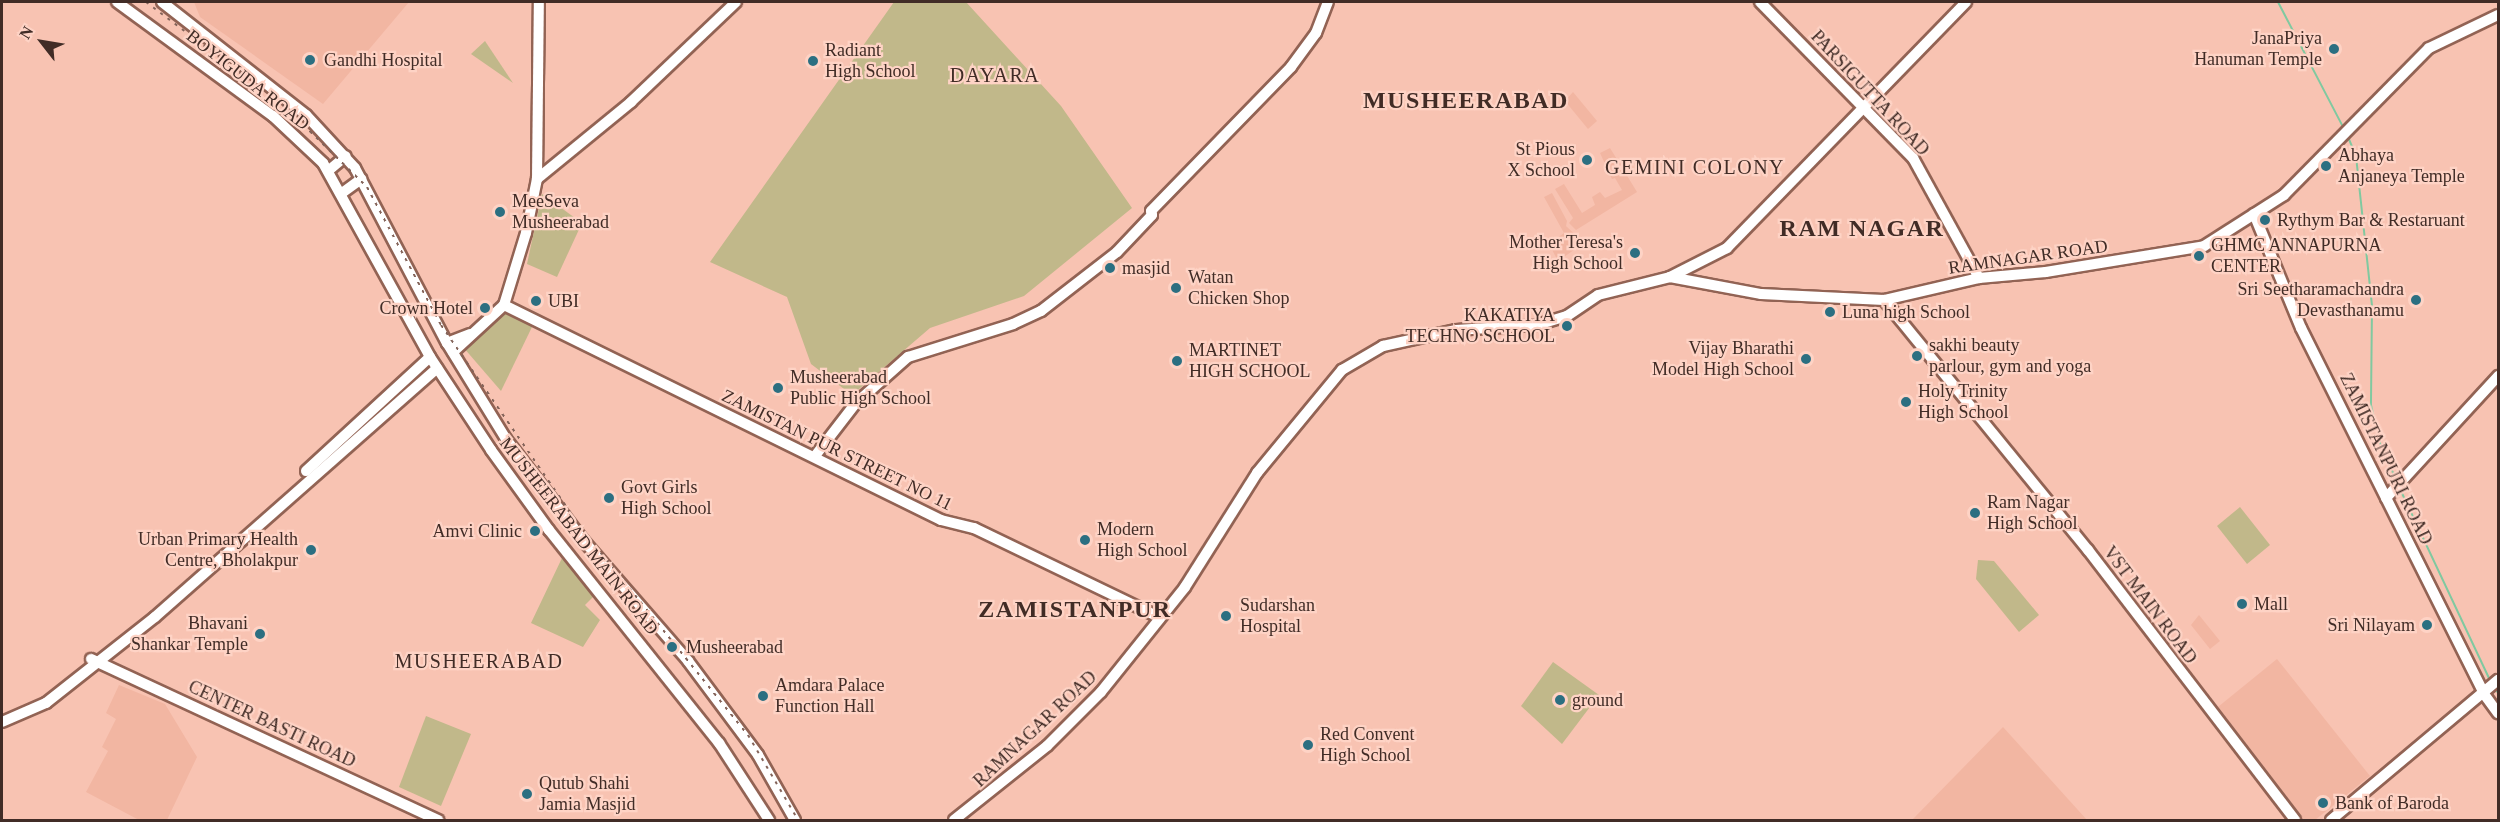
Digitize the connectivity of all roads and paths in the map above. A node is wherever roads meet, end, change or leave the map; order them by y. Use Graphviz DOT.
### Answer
graph roads {
  1 [pos="117,2"];
  2 [pos="162,2"];
  3 [pos="539,2"];
  4 [pos="736,2"];
  5 [pos="1328,2"];
  6 [pos="1760,2"];
  7 [pos="1965,2"];
  8 [pos="2499,15"];
  9 [pos="1862,107"];
  10 [pos="346,156"];
  11 [pos="328,171"];
  12 [pos="362,179"];
  13 [pos="537,179"];
  14 [pos="342,193"];
  15 [pos="2254,214"];
  16 [pos="1670,277"];
  17 [pos="1979,278"];
  18 [pos="1884,300"];
  19 [pos="504,305"];
  20 [pos="450,347"];
  21 [pos="430,357"];
  22 [pos="437,368"];
  23 [pos="2499,376"];
  24 [pos="481,399"];
  25 [pos="465,410"];
  26 [pos="815,456"];
  27 [pos="522,461"];
  28 [pos="507,471"];
  29 [pos="532,474"];
  30 [pos="517,485"];
  31 [pos="2389,494"];
  32 [pos="1159,617"];
  33 [pos="93,661"];
  34 [pos="2498,681"];
  35 [pos="2486,692"];
  36 [pos="2499,713"];
  37 [pos="2,716"];
  38 [pos="2,722"];
  39 [pos="438,820"];
  40 [pos="769,820"];
  41 [pos="795,820"];
  42 [pos="954,820"];
  43 [pos="2295,820"];
  44 [pos="2331,820"];
  1 -- 11 [label="main road, BOYIGUDA ROAD"];
  2 -- 10 [label="main road, BOYIGUDA ROAD"];
  3 -- 13 [label="main road"];
  4 -- 13 [label="main road"];
  5 -- 26 [label="main road"];
  6 -- 9 [label="main road, PARSIGUTTA ROAD"];
  7 -- 9 [label="main road"];
  8 -- 15 [label="main road, RAMNAGAR ROAD"];
  9 -- 16 [label="main road"];
  9 -- 17 [label="main road, PARSIGUTTA ROAD"];
  10 -- 11 [label="main road"];
  10 -- 12 [label="main road, BOYIGUDA ROAD"];
  11 -- 14 [label="main road, BOYIGUDA ROAD"];
  12 -- 14 [label="main road"];
  12 -- 20 [label="main road, BOYIGUDA ROAD"];
  13 -- 19 [label="main road"];
  14 -- 21 [label="main road, BOYIGUDA ROAD"];
  15 -- 17 [label="main road, RAMNAGAR ROAD"];
  15 -- 31 [label="main road, ZAMISTANPURI ROAD"];
  16 -- 18 [label="main road, RAMNAGAR ROAD"];
  16 -- 32 [label="main road, RAMNAGAR ROAD"];
  17 -- 18 [label="main road, RAMNAGAR ROAD"];
  18 -- 43 [label="main road, VST MAIN ROAD"];
  19 -- 20 [label="main road"];
  19 -- 26 [label="main road, ZAMISTAN PUR STREET NO 11"];
  20 -- 24 [label="main road, MUSHEERABAD MAIN ROAD"];
  21 -- 22 [label="main road, MUSHEERABAD MAIN ROAD"];
  21 -- 33 [label="main road"];
  22 -- 25 [label="main road, MUSHEERABAD MAIN ROAD"];
  22 -- 33 [label="main road"];
  23 -- 31 [label="main road"];
  24 -- 25 [label="main road"];
  24 -- 27 [label="main road, MUSHEERABAD MAIN ROAD"];
  25 -- 28 [label="main road, MUSHEERABAD MAIN ROAD"];
  26 -- 32 [label="main road, ZAMISTAN PUR STREET NO 11"];
  27 -- 28 [label="main road"];
  27 -- 29 [label="main road, MUSHEERABAD MAIN ROAD"];
  28 -- 30 [label="main road, MUSHEERABAD MAIN ROAD"];
  29 -- 30 [label="main road"];
  29 -- 41 [label="main road, MUSHEERABAD MAIN ROAD"];
  30 -- 40 [label="main road, MUSHEERABAD MAIN ROAD"];
  31 -- 35 [label="main road, ZAMISTANPURI ROAD"];
  32 -- 42 [label="main road, RAMNAGAR ROAD"];
  33 -- 37 [label="main road"];
  33 -- 38 [label="main road"];
  33 -- 39 [label="main road, CENTER BASTI ROAD"];
  34 -- 35 [label="main road"];
  35 -- 36 [label="main road, ZAMISTANPURI ROAD"];
  35 -- 44 [label="main road"];
}
